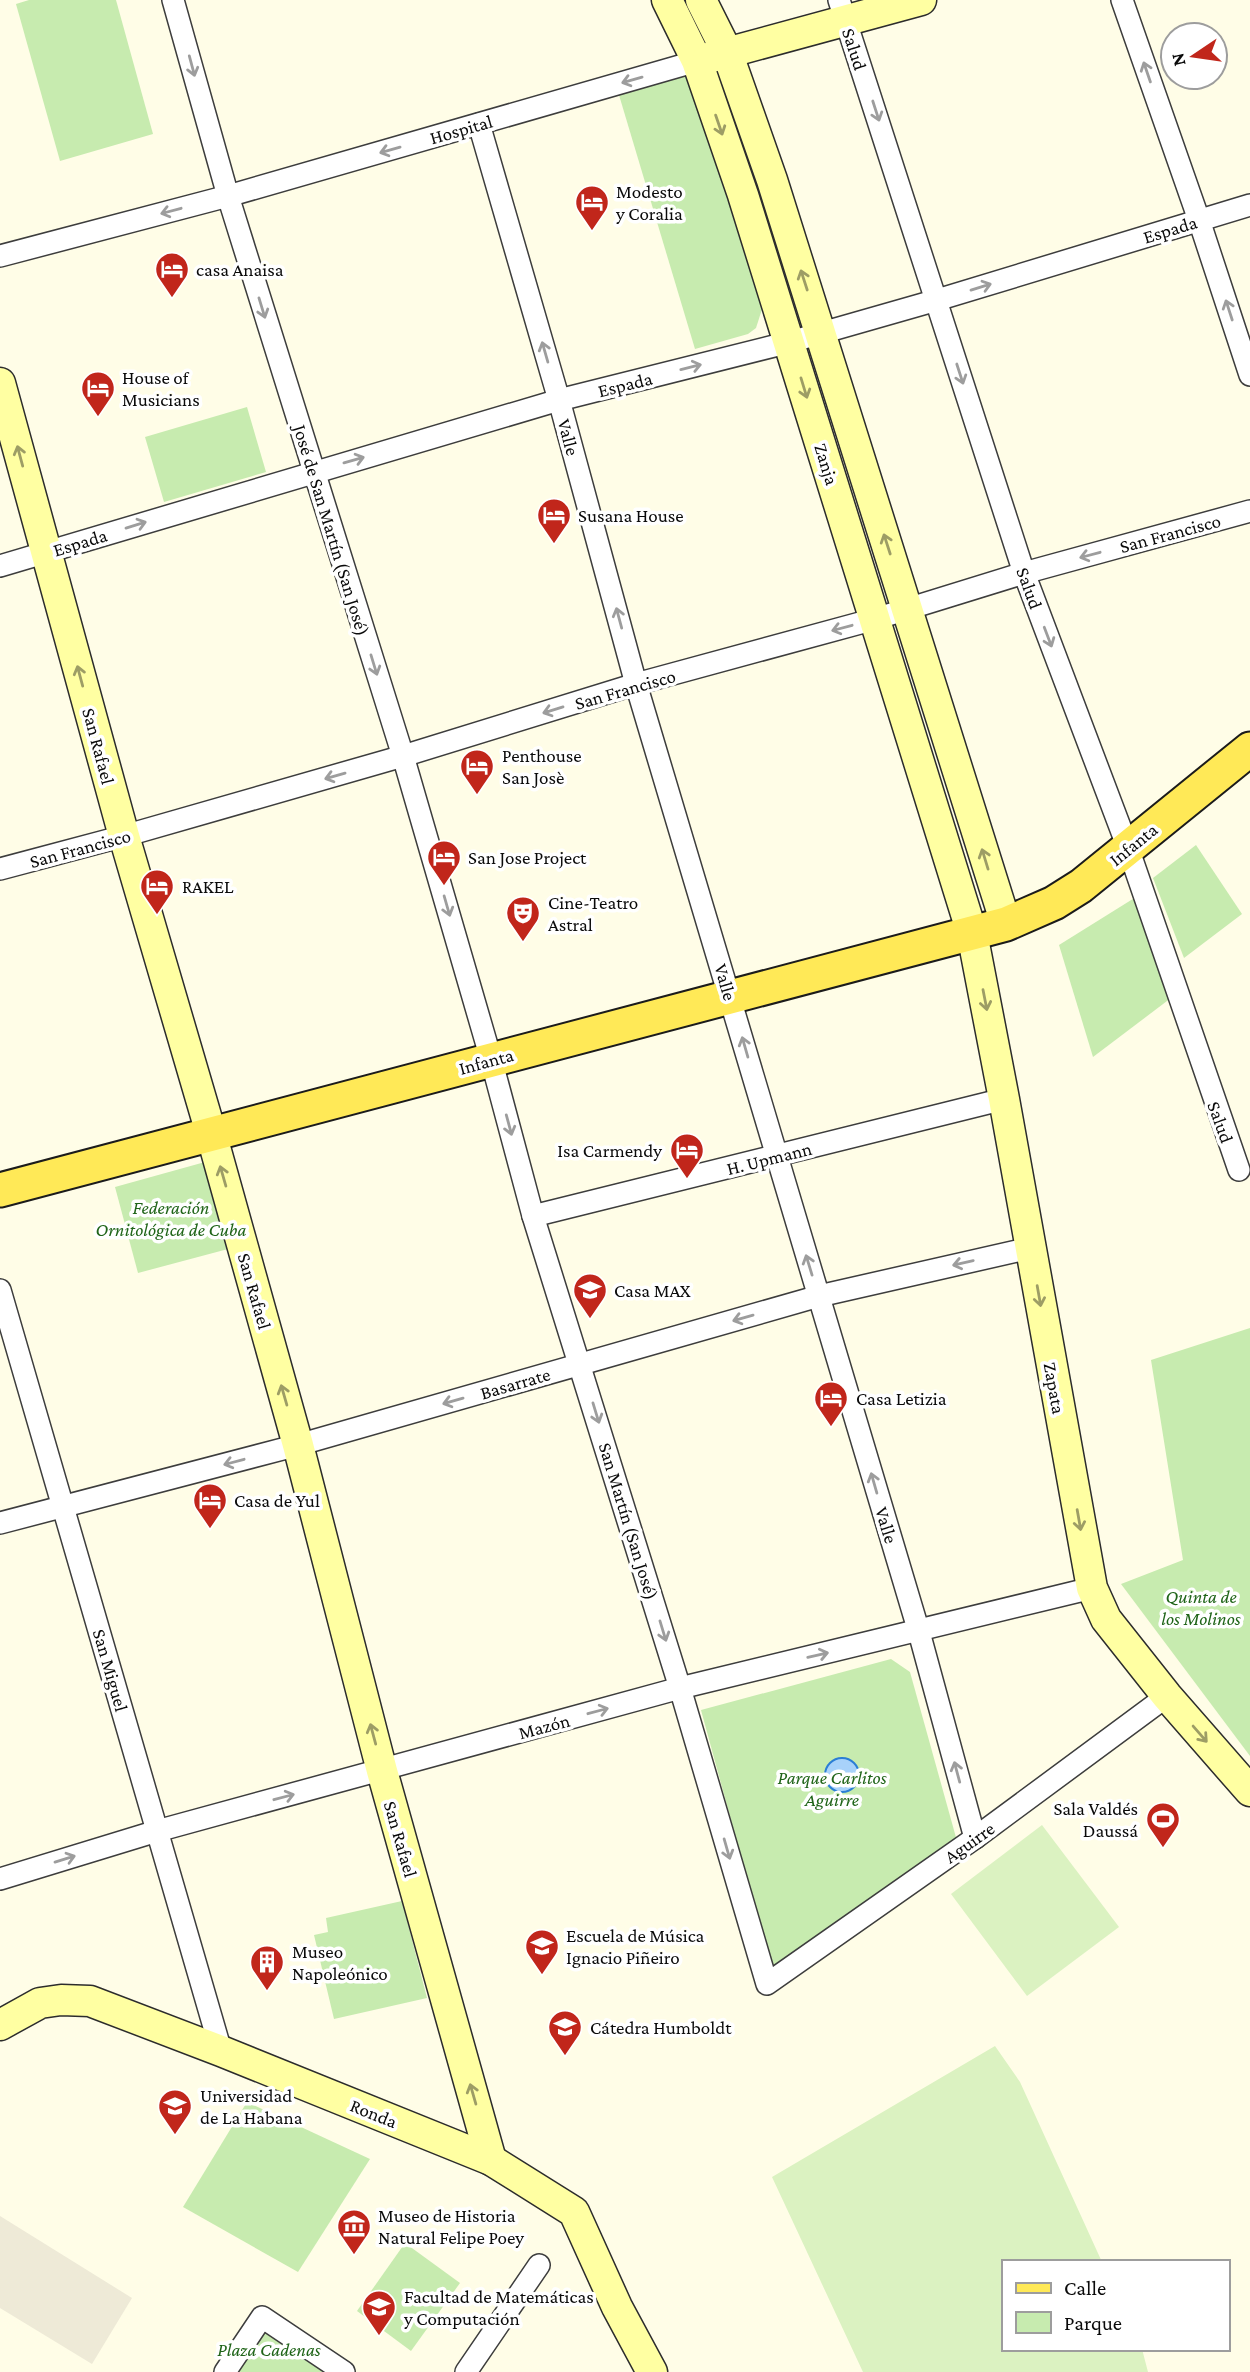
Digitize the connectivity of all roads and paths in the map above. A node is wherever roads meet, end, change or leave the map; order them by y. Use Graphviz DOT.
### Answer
graph roads {
  1 [pos="173,0"];
  2 [pos="667,0"];
  3 [pos="701,0"];
  4 [pos="921,0"];
  5 [pos="1122,0"];
  6 [pos="842,10"];
  7 [pos="727,52"];
  8 [pos="697,61"];
  9 [pos="479,124"];
  10 [pos="228,196"];
  11 [pos="1250,205"];
  12 [pos="1199,220"];
  13 [pos="0,256"];
  14 [pos="937,300"];
  15 [pos="821,333"];
  16 [pos="790,342"];
  17 [pos="1250,375"];
  18 [pos="0,383"];
  19 [pos="559,400"];
  20 [pos="313,472"];
  21 [pos="1250,511"];
  22 [pos="46,552"];
  23 [pos="0,566"];
  24 [pos="1024,573"];
  25 [pos="908,609"];
  26 [pos="875,619"];
  27 [pos="636,684"];
  28 [pos="1250,749"];
  29 [pos="403,756"];
  30 [pos="124,836"];
  31 [pos="1128,848"];
  32 [pos="0,869"];
  33 [pos="1006,924"];
  34 [pos="972,933"];
  35 [pos="730,995"];
  36 [pos="491,1059"];
  37 [pos="1004,1098"];
  38 [pos="211,1133"];
  39 [pos="775,1157"];
  40 [pos="1239,1170"];
  41 [pos="0,1191"];
  42 [pos="533,1216"];
  43 [pos="1030,1248"];
  44 [pos="0,1290"];
  45 [pos="819,1296"];
  46 [pos="581,1364"];
  47 [pos="298,1446"];
  48 [pos="64,1507"];
  49 [pos="0,1522"];
  50 [pos="1092,1588"];
  51 [pos="919,1632"];
  52 [pos="680,1688"];
  53 [pos="1167,1696"];
  54 [pos="382,1771"];
  55 [pos="1250,1791"];
  56 [pos="157,1831"];
  57 [pos="975,1838"];
  58 [pos="0,1879"];
  59 [pos="767,1983"];
  60 [pos="0,2025"];
  61 [pos="221,2051"];
  62 [pos="491,2160"];
  63 [pos="539,2265"];
  64 [pos="225,2372"];
  65 [pos="344,2372"];
  66 [pos="466,2372"];
  67 [pos="652,2372"];
  1 -- 10 [label="street, José de San Martín (San José), one-way"];
  2 -- 8 [label="main road, Zanja"];
  3 -- 7 [label="main road, Zanja"];
  4 -- 6 [label="main road, Hospital"];
  12 -- 5 [label="street, one-way"];
  6 -- 7 [label="main road, Hospital"];
  6 -- 14 [label="street, Salud, one-way"];
  7 -- 8 [label="main road, Hospital"];
  15 -- 7 [label="main road, Zanja, one-way"];
  8 -- 9 [label="street, Hospital, one-way"];
  8 -- 16 [label="main road, Zanja, one-way"];
  9 -- 10 [label="street, Hospital, one-way"];
  19 -- 9 [label="street, Valle, one-way"];
  10 -- 13 [label="street, Hospital, one-way"];
  10 -- 20 [label="street, José de San Martín (San José), one-way"];
  11 -- 12 [label="street, Espada"];
  14 -- 12 [label="street, Espada, one-way"];
  17 -- 12 [label="street, one-way"];
  14 -- 15 [label="street, Espada"];
  14 -- 24 [label="street, Salud, one-way"];
  15 -- 16 [label="street, Espada"];
  25 -- 15 [label="main road, Zanja, one-way"];
  19 -- 16 [label="street, Espada, one-way"];
  16 -- 26 [label="main road, Zanja, one-way"];
  22 -- 18 [label="main road, San Rafael, one-way"];
  20 -- 19 [label="street, Espada, one-way"];
  27 -- 19 [label="street, Valle, one-way"];
  22 -- 20 [label="street, Espada, one-way"];
  20 -- 29 [label="street, José de San Martín (San José), one-way"];
  21 -- 24 [label="street, San Francisco, one-way"];
  22 -- 23 [label="street, Espada"];
  30 -- 22 [label="main road, San Rafael, one-way"];
  24 -- 25 [label="street, San Francisco"];
  24 -- 31 [label="street, Salud, one-way"];
  25 -- 26 [label="street, San Francisco"];
  33 -- 25 [label="main road, Zanja, one-way"];
  26 -- 27 [label="street, San Francisco, one-way"];
  26 -- 34 [label="main road, Zanja"];
  27 -- 29 [label="street, San Francisco, one-way"];
  27 -- 35 [label="street, Valle"];
  28 -- 31 [label="main road, Infanta"];
  29 -- 30 [label="street, San Francisco, one-way"];
  29 -- 36 [label="street, José de San Martín (San José), one-way"];
  30 -- 32 [label="street, San Francisco"];
  30 -- 38 [label="main road, San Rafael"];
  31 -- 33 [label="main road, Infanta"];
  31 -- 40 [label="street, Salud"];
  33 -- 34 [label="main road, Infanta"];
  34 -- 35 [label="main road, Infanta"];
  34 -- 37 [label="main road, Zapata, one-way"];
  35 -- 36 [label="main road, Infanta"];
  39 -- 35 [label="street, Valle, one-way"];
  36 -- 38 [label="main road, Infanta"];
  36 -- 42 [label="street, San Martín (San José), one-way"];
  37 -- 39 [label="street, H. Upmann"];
  37 -- 43 [label="main road, Zapata"];
  38 -- 41 [label="main road, Infanta"];
  47 -- 38 [label="main road, San Rafael, one-way"];
  39 -- 42 [label="street, H. Upmann"];
  45 -- 39 [label="street, Valle, one-way"];
  42 -- 46 [label="street, San Martín (San José)"];
  43 -- 45 [label="street, Basarrate, one-way"];
  43 -- 50 [label="main road, Zapata, one-way"];
  44 -- 48 [label="street, San Miguel"];
  45 -- 46 [label="street, Basarrate, one-way"];
  51 -- 45 [label="street, Valle, one-way"];
  46 -- 47 [label="street, Basarrate, one-way"];
  46 -- 52 [label="street, San Martín (San José), one-way"];
  47 -- 48 [label="street, Basarrate, one-way"];
  54 -- 47 [label="main road, San Rafael, one-way"];
  48 -- 49 [label="street, Basarrate"];
  48 -- 56 [label="street, San Miguel"];
  50 -- 51 [label="street, Mazón"];
  50 -- 53 [label="main road, Zapata"];
  52 -- 51 [label="street, Mazón, one-way"];
  57 -- 51 [label="street, Valle, one-way"];
  54 -- 52 [label="street, Mazón, one-way"];
  52 -- 59 [label="street, San Martín (San José), one-way"];
  53 -- 55 [label="main road, Zapata, one-way"];
  53 -- 57 [label="street, Aguirre"];
  56 -- 54 [label="street, Mazón, one-way"];
  62 -- 54 [label="main road, San Rafael, one-way"];
  58 -- 56 [label="street, Mazón, one-way"];
  56 -- 61 [label="street, San Miguel"];
  57 -- 59 [label="street, Aguirre"];
  60 -- 61 [label="main road, Ronda"];
  61 -- 62 [label="main road, Ronda"];
  62 -- 67 [label="main road, Ronda"];
  63 -- 66 [label="street"];
  64 -- 65 [label="street"];
}
